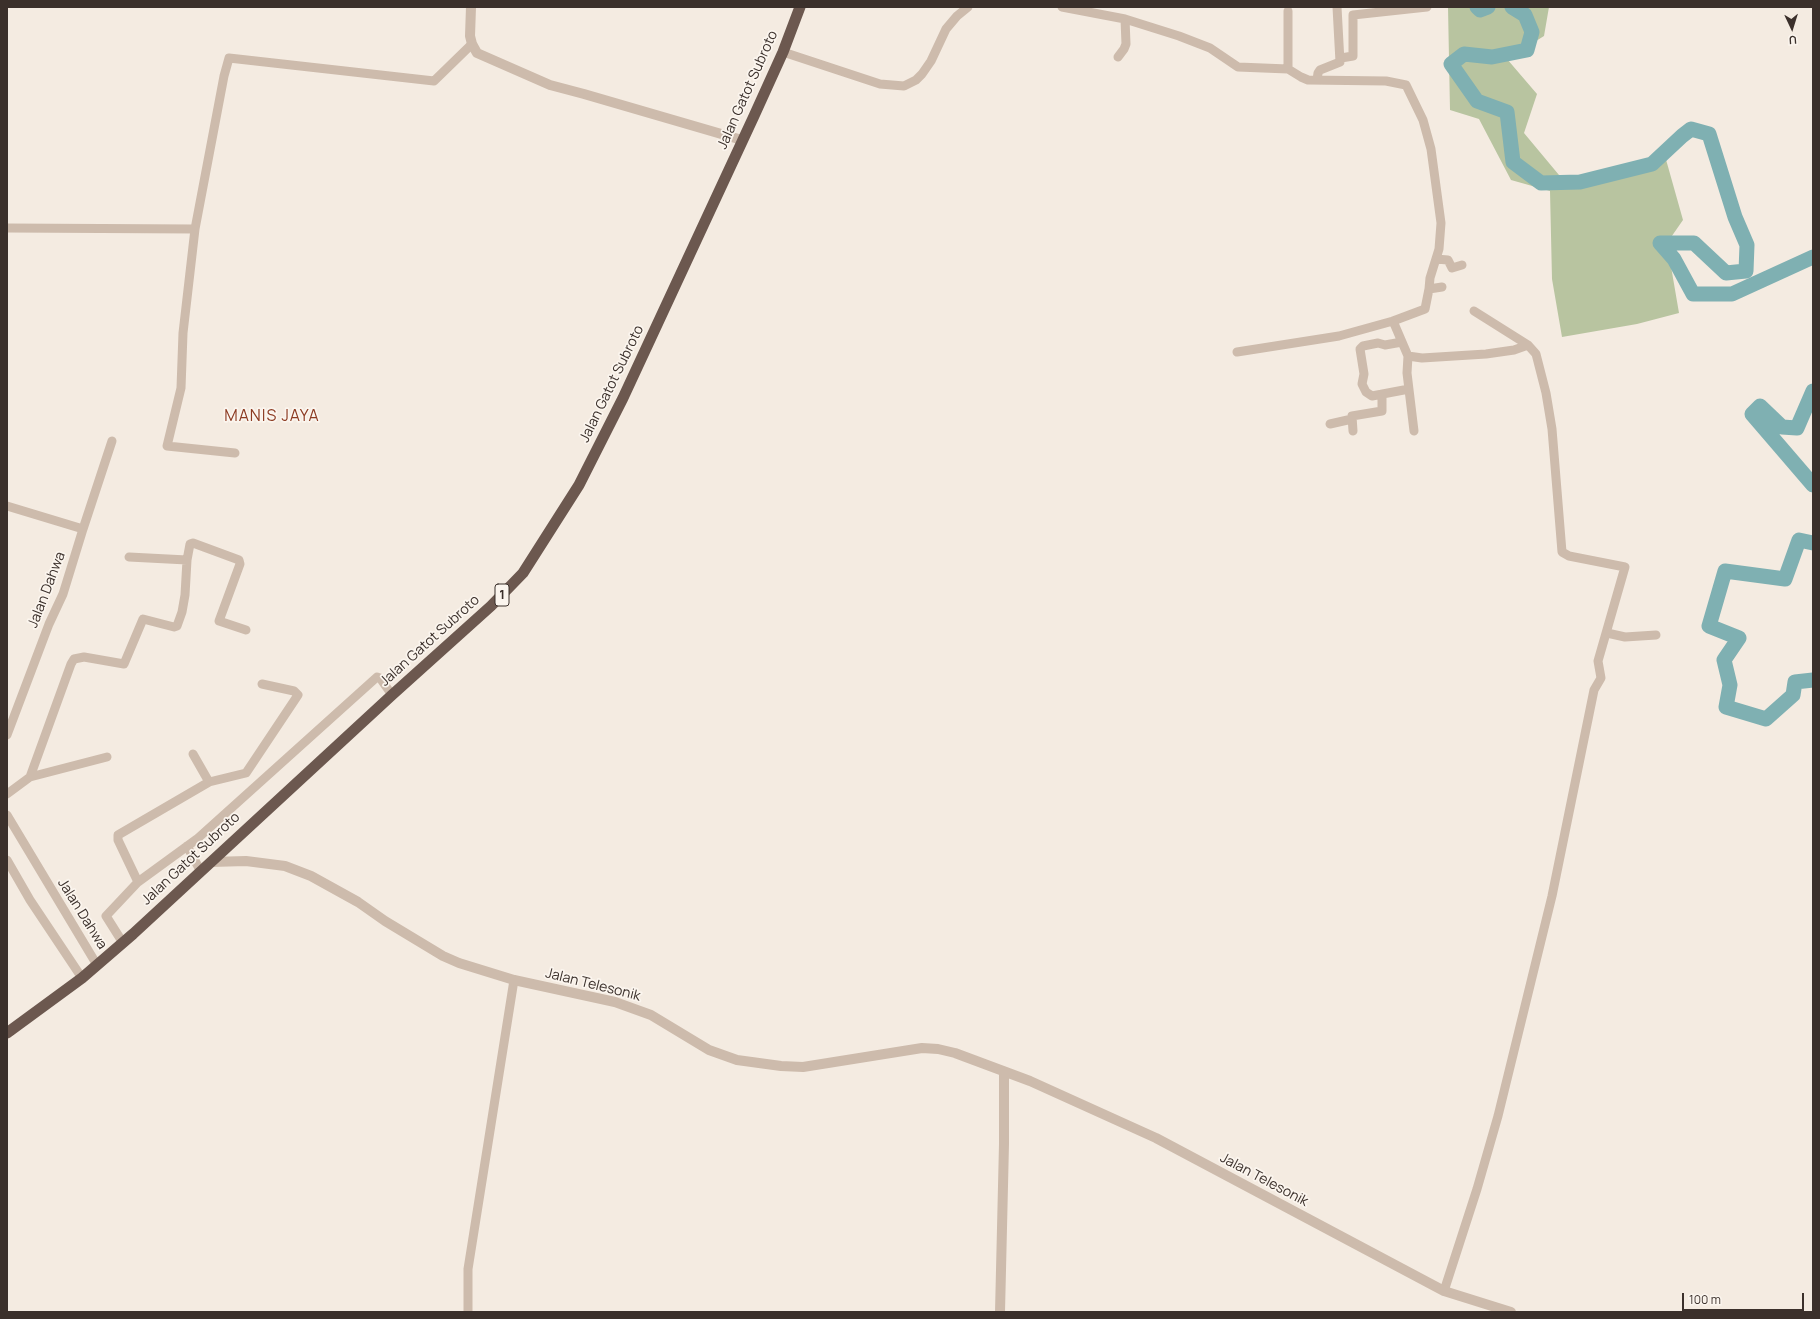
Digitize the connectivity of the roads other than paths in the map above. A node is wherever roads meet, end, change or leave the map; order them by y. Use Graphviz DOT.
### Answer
graph roads {
  1 [pos="471,7"];
  2 [pos="800,7"];
  3 [pos="968,7"];
  4 [pos="1062,7"];
  5 [pos="1337,7"];
  6 [pos="1427,7"];
  7 [pos="1288,11"];
  8 [pos="1125,19"];
  9 [pos="472,44"];
  10 [pos="783,52"];
  11 [pos="1118,57"];
  12 [pos="1341,58"];
  13 [pos="1288,68"];
  14 [pos="1317,80"];
  15 [pos="742,140"];
  16 [pos="7,228"];
  17 [pos="195,229"];
  18 [pos="1436,259"];
  19 [pos="1462,265"];
  20 [pos="1442,287"];
  21 [pos="1430,289"];
  22 [pos="1474,311"];
  23 [pos="1393,321"];
  24 [pos="1402,342"];
  25 [pos="1528,345"];
  26 [pos="1237,352"];
  27 [pos="1408,356"];
  28 [pos="1409,389"];
  29 [pos="1382,394"];
  30 [pos="1352,419"];
  31 [pos="1330,424"];
  32 [pos="1353,431"];
  33 [pos="1414,431"];
  34 [pos="112,441"];
  35 [pos="235,454"];
  36 [pos="7,506"];
  37 [pos="83,529"];
  38 [pos="129,556"];
  39 [pos="187,560"];
  40 [pos="246,630"];
  41 [pos="1607,633"];
  42 [pos="1656,635"];
  43 [pos="262,684"];
  44 [pos="392,695"];
  45 [pos="7,735"];
  46 [pos="193,754"];
  47 [pos="107,757"];
  48 [pos="30,776"];
  49 [pos="209,782"];
  50 [pos="7,794"];
  51 [pos="7,815"];
  52 [pos="187,846"];
  53 [pos="7,860"];
  54 [pos="211,862"];
  55 [pos="200,870"];
  56 [pos="138,882"];
  57 [pos="123,943"];
  58 [pos="97,965"];
  59 [pos="82,978"];
  60 [pos="514,980"];
  61 [pos="7,1033"];
  62 [pos="1004,1072"];
  63 [pos="1444,1291"];
  64 [pos="468,1312"];
  65 [pos="1000,1312"];
  66 [pos="1511,1312"];
  1 -- 9 [label="street"];
  2 -- 10 [label="highway, Jalan Gatot Subroto / 1"];
  3 -- 10 [label="street"];
  4 -- 8 [label="street"];
  5 -- 12 [label="street"];
  6 -- 12 [label="street"];
  7 -- 13 [label="street"];
  8 -- 11 [label="street"];
  8 -- 13 [label="street"];
  9 -- 15 [label="street"];
  9 -- 17 [label="street"];
  10 -- 15 [label="highway, Jalan Gatot Subroto / 1"];
  12 -- 14 [label="street"];
  13 -- 14 [label="street"];
  14 -- 18 [label="street"];
  15 -- 44 [label="highway, Jalan Gatot Subroto / 1"];
  16 -- 17 [label="street"];
  17 -- 35 [label="street"];
  18 -- 19 [label="street"];
  18 -- 21 [label="street"];
  20 -- 21 [label="street"];
  21 -- 23 [label="street"];
  22 -- 25 [label="street"];
  23 -- 24 [label="street"];
  23 -- 26 [label="street"];
  24 -- 27 [label="street"];
  24 -- 29 [label="street"];
  25 -- 27 [label="street"];
  25 -- 41 [label="street"];
  27 -- 28 [label="street"];
  28 -- 29 [label="street"];
  28 -- 33 [label="street"];
  29 -- 30 [label="street"];
  30 -- 31 [label="street"];
  30 -- 32 [label="street"];
  34 -- 37 [label="street, Jalan Dahwa"];
  36 -- 37 [label="street"];
  37 -- 45 [label="street, Jalan Dahwa"];
  38 -- 39 [label="street"];
  39 -- 40 [label="street"];
  39 -- 48 [label="street"];
  41 -- 42 [label="street"];
  41 -- 63 [label="street"];
  43 -- 49 [label="street"];
  44 -- 52 [label="street"];
  44 -- 54 [label="highway, Jalan Gatot Subroto / 1"];
  46 -- 49 [label="street"];
  47 -- 48 [label="street"];
  48 -- 50 [label="street"];
  49 -- 56 [label="street"];
  51 -- 58 [label="street, Jalan Dahwa"];
  52 -- 55 [label="street"];
  52 -- 56 [label="street"];
  53 -- 59 [label="street"];
  54 -- 55 [label="highway, Jalan Gatot Subroto / 1"];
  54 -- 60 [label="street, Jalan Telesonik"];
  55 -- 57 [label="highway, Jalan Gatot Subroto / 1"];
  56 -- 57 [label="street"];
  57 -- 58 [label="highway, Jalan Gatot Subroto / 1"];
  58 -- 59 [label="highway, Jalan Gatot Subroto / 1"];
  59 -- 61 [label="highway, Jalan Gatot Subroto / 1"];
  60 -- 62 [label="street, Jalan Telesonik"];
  60 -- 64 [label="street"];
  62 -- 63 [label="street, Jalan Telesonik"];
  62 -- 65 [label="street"];
  63 -- 66 [label="street, Jalan Telesonik"];
}
